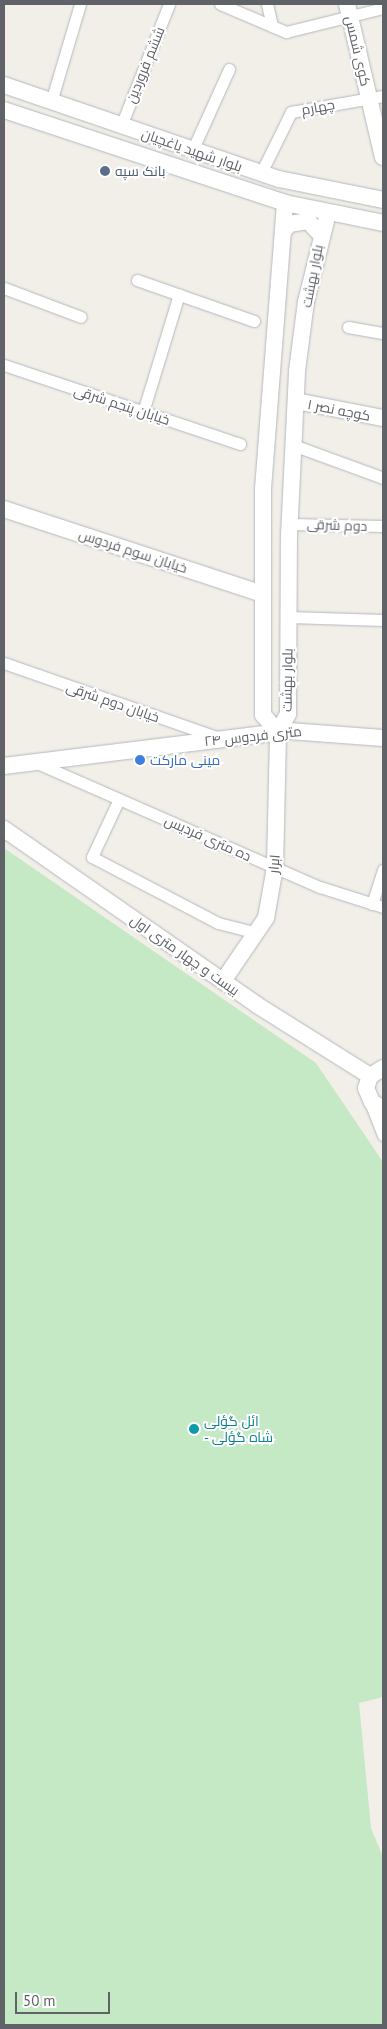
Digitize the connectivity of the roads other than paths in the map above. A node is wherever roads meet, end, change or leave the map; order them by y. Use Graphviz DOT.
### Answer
graph roads {
  1 [pos="80,4"];
  2 [pos="169,4"];
  3 [pos="220,4"];
  4 [pos="267,4"];
  5 [pos="383,8"];
  6 [pos="348,10"];
  7 [pos="272,26"];
  8 [pos="229,70"];
  9 [pos="4,85"];
  10 [pos="376,97"];
  11 [pos="51,102"];
  12 [pos="4,110"];
  13 [pos="121,126"];
  14 [pos="192,150"];
  15 [pos="383,157"];
  16 [pos="261,173"];
  17 [pos="383,200"];
  18 [pos="285,203"];
  19 [pos="328,213"];
  20 [pos="383,223"];
  21 [pos="283,232"];
  22 [pos="321,235"];
  23 [pos="137,280"];
  24 [pos="4,288"];
  25 [pos="179,294"];
  26 [pos="81,317"];
  27 [pos="254,321"];
  28 [pos="348,327"];
  29 [pos="383,333"];
  30 [pos="4,365"];
  31 [pos="296,401"];
  32 [pos="143,412"];
  33 [pos="383,418"];
  34 [pos="240,444"];
  35 [pos="293,445"];
  36 [pos="383,478"];
  37 [pos="4,509"];
  38 [pos="290,524"];
  39 [pos="383,526"];
  40 [pos="262,594"];
  41 [pos="288,616"];
  42 [pos="383,620"];
  43 [pos="4,663"];
  44 [pos="278,732"];
  45 [pos="383,738"];
  46 [pos="222,739"];
  47 [pos="36,762"];
  48 [pos="4,766"];
  49 [pos="119,799"];
  50 [pos="4,829"];
  51 [pos="275,867"];
  52 [pos="383,870"];
  53 [pos="378,906"];
  54 [pos="257,933"];
  55 [pos="223,981"];
  56 [pos="376,1072"];
  57 [pos="368,1096"];
  58 [pos="383,1109"];
  59 [pos="383,1135"];
  1 -- 11 [label="street"];
  2 -- 13 [label="street, ششم فروردین"];
  3 -- 7 [label="street"];
  4 -- 7 [label="street"];
  5 -- 6 [label="street"];
  6 -- 7 [label="street"];
  6 -- 10 [label="main road, کوی شمس"];
  8 -- 14 [label="street"];
  9 -- 11 [label="main road, بلوار شهید یاغچیان"];
  10 -- 15 [label="main road, کوی شمس"];
  10 -- 16 [label="street, چهارم"];
  11 -- 13 [label="main road, بلوار شهید یاغچیان"];
  12 -- 18 [label="main road, بلوار شهید یاغچیان"];
  13 -- 14 [label="main road, بلوار شهید یاغچیان"];
  14 -- 16 [label="main road, بلوار شهید یاغچیان"];
  16 -- 17 [label="main road, بلوار شهید یاغچیان"];
  18 -- 19 [label="main road, بلوار شهید یاغچیان"];
  18 -- 21 [label="main road, بلوار بهشت"];
  19 -- 20 [label="main road, بلوار شهید یاغچیان"];
  19 -- 22 [label="main road, بلوار بهشت"];
  21 -- 22 [label="main road"];
  21 -- 40 [label="main road, بلوار بهشت"];
  22 -- 31 [label="main road, بلوار بهشت"];
  23 -- 25 [label="street"];
  24 -- 26 [label="street"];
  25 -- 27 [label="street"];
  25 -- 32 [label="street"];
  28 -- 29 [label="street"];
  30 -- 32 [label="street, خیابان پنجم شرقی"];
  31 -- 33 [label="main road, کوچه نصر ۱"];
  31 -- 35 [label="main road, بلوار بهشت"];
  32 -- 34 [label="street, خیابان پنجم شرقی"];
  35 -- 36 [label="street"];
  35 -- 38 [label="main road, بلوار بهشت"];
  37 -- 40 [label="main road, خیابان سوم فردوس"];
  38 -- 39 [label="street, دوم شرقی"];
  38 -- 41 [label="main road, بلوار بهشت"];
  40 -- 44 [label="main road, بلوار بهشت"];
  41 -- 42 [label="street"];
  41 -- 44 [label="main road, بلوار بهشت"];
  43 -- 46 [label="street, خیابان دوم شرقی"];
  44 -- 45 [label="main road, ۲۴ متری فردوس"];
  44 -- 46 [label="main road, ۲۴ متری فردوس"];
  44 -- 51 [label="main road, ابرار"];
  46 -- 47 [label="main road, ۲۴ متری فردوس"];
  47 -- 48 [label="main road, ۲۴ متری فردوس"];
  47 -- 49 [label="street, ده متری فردیس"];
  49 -- 51 [label="street, ده متری فردیس"];
  49 -- 54 [label="street"];
  50 -- 55 [label="main road, بیست و چهار متری اول"];
  51 -- 53 [label="street, ده متری فردیس"];
  51 -- 54 [label="main road, ابرار"];
  52 -- 53 [label="street"];
  54 -- 55 [label="main road, ابرار"];
  55 -- 56 [label="main road, بیست و چهار متری اول"];
  56 -- 57 [label="main road"];
  57 -- 58 [label="main road"];
  57 -- 59 [label="street"];
}
